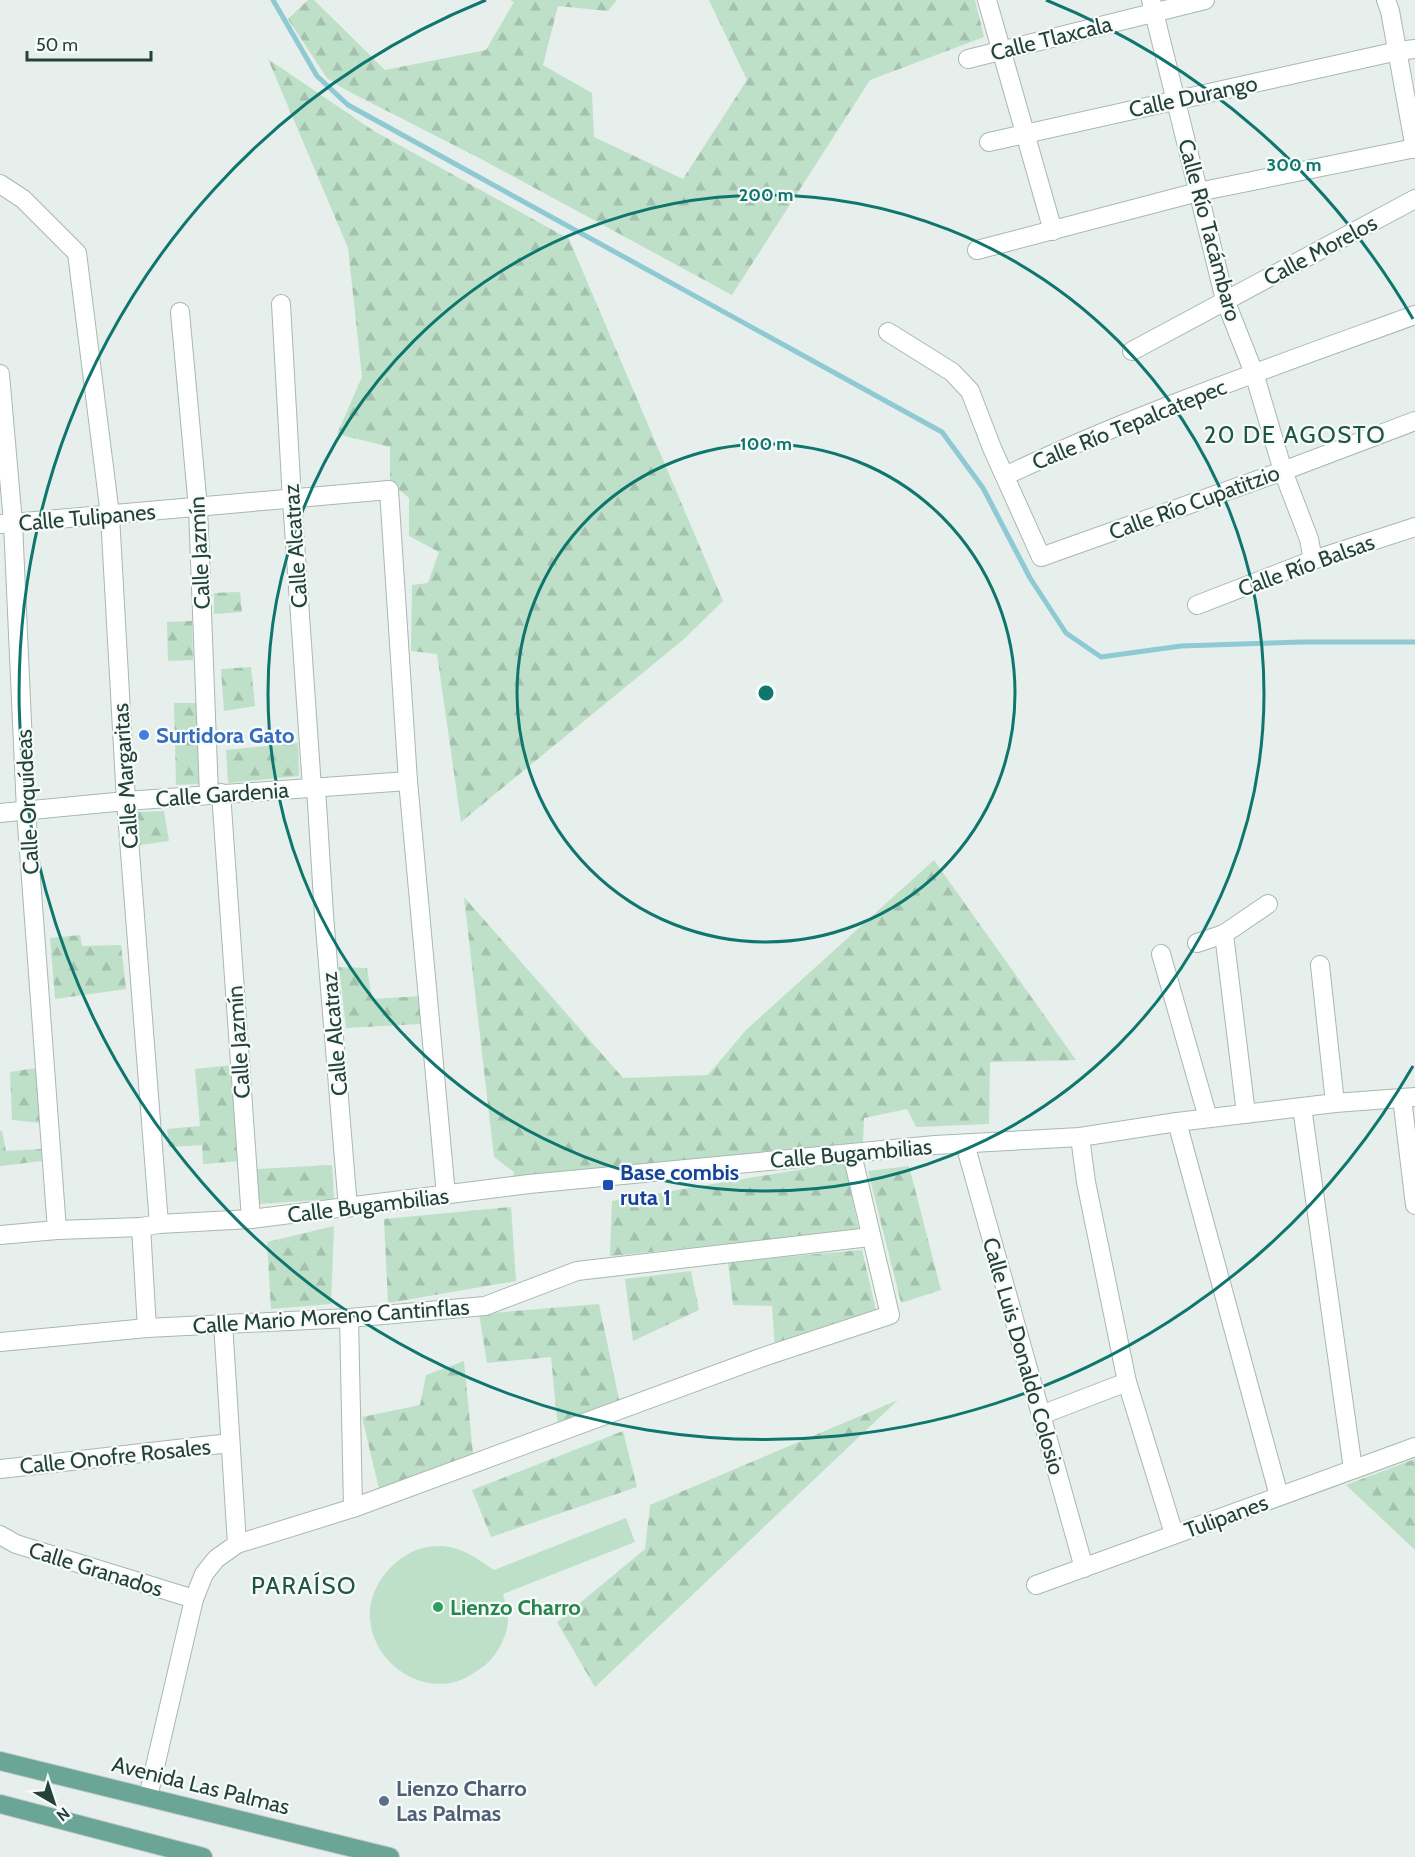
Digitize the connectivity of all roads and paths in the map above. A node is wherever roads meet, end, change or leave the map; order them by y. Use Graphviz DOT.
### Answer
graph roads {
  1 [pos="987,0"];
  2 [pos="1205,0"];
  3 [pos="1386,0"];
  4 [pos="1152,6"];
  5 [pos="1001,50"];
  6 [pos="1407,50"];
  7 [pos="968,59"];
  8 [pos="1175,100"];
  9 [pos="1024,134"];
  10 [pos="989,142"];
  11 [pos="1415,148"];
  12 [pos="0,184"];
  13 [pos="1198,192"];
  14 [pos="1415,199"];
  15 [pos="1053,231"];
  16 [pos="977,250"];
  17 [pos="1225,300"];
  18 [pos="281,304"];
  19 [pos="180,312"];
  20 [pos="1415,315"];
  21 [pos="888,332"];
  22 [pos="1132,351"];
  23 [pos="1254,373"];
  24 [pos="0,374"];
  25 [pos="1415,421"];
  26 [pos="1283,471"];
  27 [pos="1005,476"];
  28 [pos="292,500"];
  29 [pos="198,508"];
  30 [pos="110,515"];
  31 [pos="7,524"];
  32 [pos="1415,527"];
  33 [pos="1313,560"];
  34 [pos="1197,605"];
  35 [pos="408,781"];
  36 [pos="314,788"];
  37 [pos="215,794"];
  38 [pos="126,801"];
  39 [pos="26,811"];
  40 [pos="0,813"];
  41 [pos="1268,904"];
  42 [pos="1224,934"];
  43 [pos="1197,943"];
  44 [pos="1161,954"];
  45 [pos="1320,965"];
  46 [pos="1408,1098"];
  47 [pos="1335,1103"];
  48 [pos="1302,1107"];
  49 [pos="1246,1114"];
  50 [pos="1208,1118"];
  51 [pos="1177,1122"];
  52 [pos="1080,1137"];
  53 [pos="965,1144"];
  54 [pos="852,1154"];
  55 [pos="446,1195"];
  56 [pos="1415,1205"];
  57 [pos="348,1208"];
  58 [pos="251,1219"];
  59 [pos="150,1226"];
  60 [pos="57,1230"];
  61 [pos="0,1235"];
  62 [pos="870,1237"];
  63 [pos="349,1318"];
  64 [pos="223,1323"];
  65 [pos="147,1328"];
  66 [pos="0,1342"];
  67 [pos="1127,1382"];
  68 [pos="1041,1415"];
  69 [pos="230,1443"];
  70 [pos="1415,1447"];
  71 [pos="0,1469"];
  72 [pos="1353,1469"];
  73 [pos="1279,1496"];
  74 [pos="353,1508"];
  75 [pos="1174,1534"];
  76 [pos="0,1535"];
  77 [pos="237,1544"];
  78 [pos="1084,1568"];
  79 [pos="1036,1585"];
  80 [pos="194,1599"];
  81 [pos="0,1761"];
  82 [pos="148,1797"];
  83 [pos="0,1804"];
  84 [pos="203,1857"];
  85 [pos="390,1857"];
  1 -- 5 [label="street"];
  2 -- 4 [label="street, Calle Tlaxcala"];
  3 -- 6 [label="street"];
  4 -- 5 [label="street, Calle Tlaxcala"];
  4 -- 8 [label="street, Calle Río Tacámbaro"];
  5 -- 7 [label="street, Calle Tlaxcala"];
  5 -- 9 [label="street"];
  6 -- 8 [label="street, Calle Durango"];
  6 -- 11 [label="street"];
  8 -- 9 [label="street, Calle Durango"];
  8 -- 13 [label="street, Calle Río Tacámbaro"];
  9 -- 10 [label="street, Calle Durango"];
  9 -- 15 [label="street"];
  11 -- 13 [label="street"];
  12 -- 30 [label="street, Calle Margaritas"];
  13 -- 15 [label="street"];
  13 -- 17 [label="street, Calle Río Tacámbaro"];
  14 -- 17 [label="street, Calle Morelos"];
  15 -- 16 [label="street"];
  17 -- 22 [label="street, Calle Morelos"];
  17 -- 23 [label="street, Calle Río Tacámbaro"];
  18 -- 28 [label="street, Calle Alcatraz"];
  19 -- 29 [label="street, Calle Jazmín"];
  20 -- 23 [label="street, Calle Río Tepalcatepec"];
  21 -- 27 [label="street"];
  23 -- 26 [label="street, Calle Río Tacámbaro"];
  23 -- 27 [label="street, Calle Río Tepalcatepec"];
  24 -- 31 [label="street, Calle Orquídeas"];
  25 -- 26 [label="street, Calle Río Cupatitzio"];
  26 -- 27 [label="street, Calle Río Cupatitzio"];
  26 -- 33 [label="street, Calle Río Tacámbaro"];
  28 -- 29 [label="street, Calle Tulipanes"];
  28 -- 35 [label="street, Calle Tulipanes"];
  28 -- 36 [label="street, Calle Alcatraz"];
  29 -- 30 [label="street, Calle Tulipanes"];
  29 -- 37 [label="street, Calle Jazmín"];
  30 -- 31 [label="street, Calle Tulipanes"];
  30 -- 38 [label="street, Calle Margaritas"];
  31 -- 39 [label="street, Calle Orquídeas"];
  32 -- 33 [label="street, Calle Río Balsas"];
  33 -- 34 [label="street, Calle Río Balsas"];
  35 -- 36 [label="street, Calle Gardenia"];
  35 -- 55 [label="street"];
  36 -- 37 [label="street, Calle Gardenia"];
  36 -- 57 [label="street, Calle Alcatraz"];
  37 -- 38 [label="street, Calle Gardenia"];
  37 -- 58 [label="street, Calle Jazmín"];
  38 -- 39 [label="street, Calle Gardenia"];
  38 -- 59 [label="street, Calle Margaritas"];
  39 -- 40 [label="street, Calle Gardenia"];
  39 -- 60 [label="street, Calle Orquídeas"];
  41 -- 42 [label="street"];
  42 -- 43 [label="street"];
  42 -- 49 [label="street"];
  44 -- 50 [label="street"];
  45 -- 47 [label="street"];
  46 -- 47 [label="street, Calle Bugambilias"];
  46 -- 56 [label="street"];
  47 -- 48 [label="street, Calle Bugambilias"];
  48 -- 49 [label="street, Calle Bugambilias"];
  48 -- 72 [label="street"];
  49 -- 50 [label="street, Calle Bugambilias"];
  50 -- 51 [label="street, Calle Bugambilias"];
  51 -- 52 [label="street, Calle Bugambilias"];
  51 -- 73 [label="street"];
  52 -- 53 [label="street, Calle Bugambilias"];
  52 -- 67 [label="street"];
  53 -- 54 [label="street, Calle Bugambilias"];
  53 -- 68 [label="street, Calle Luis Donaldo Colosio"];
  54 -- 55 [label="street, Calle Bugambilias"];
  54 -- 62 [label="street"];
  55 -- 57 [label="street, Calle Bugambilias"];
  57 -- 58 [label="street, Calle Bugambilias"];
  58 -- 59 [label="street, Calle Bugambilias"];
  59 -- 60 [label="street, Calle Bugambilias"];
  59 -- 65 [label="street, Calle Margaritas"];
  60 -- 61 [label="street, Calle Bugambilias"];
  62 -- 63 [label="street, Calle Mario Moreno Cantinflas"];
  62 -- 74 [label="street"];
  63 -- 64 [label="street, Calle Mario Moreno Cantinflas"];
  63 -- 74 [label="street"];
  64 -- 65 [label="street, Calle Mario Moreno Cantinflas"];
  64 -- 69 [label="street"];
  65 -- 66 [label="street, Calle Mario Moreno Cantinflas"];
  67 -- 68 [label="street"];
  67 -- 75 [label="street"];
  68 -- 78 [label="street, Calle Luis Donaldo Colosio"];
  69 -- 71 [label="street, Calle Onofre Rosales"];
  69 -- 77 [label="street"];
  70 -- 72 [label="street, Tulipanes"];
  72 -- 73 [label="street, Tulipanes"];
  73 -- 75 [label="street, Tulipanes"];
  74 -- 77 [label="street"];
  75 -- 78 [label="street, Tulipanes"];
  76 -- 80 [label="street, Calle Granados"];
  77 -- 80 [label="street"];
  78 -- 79 [label="street, Tulipanes"];
  80 -- 82 [label="street"];
  81 -- 82 [label="main road, Avenida Las Palmas"];
  82 -- 85 [label="main road, Avenida Las Palmas"];
  83 -- 84 [label="main road"];
}
